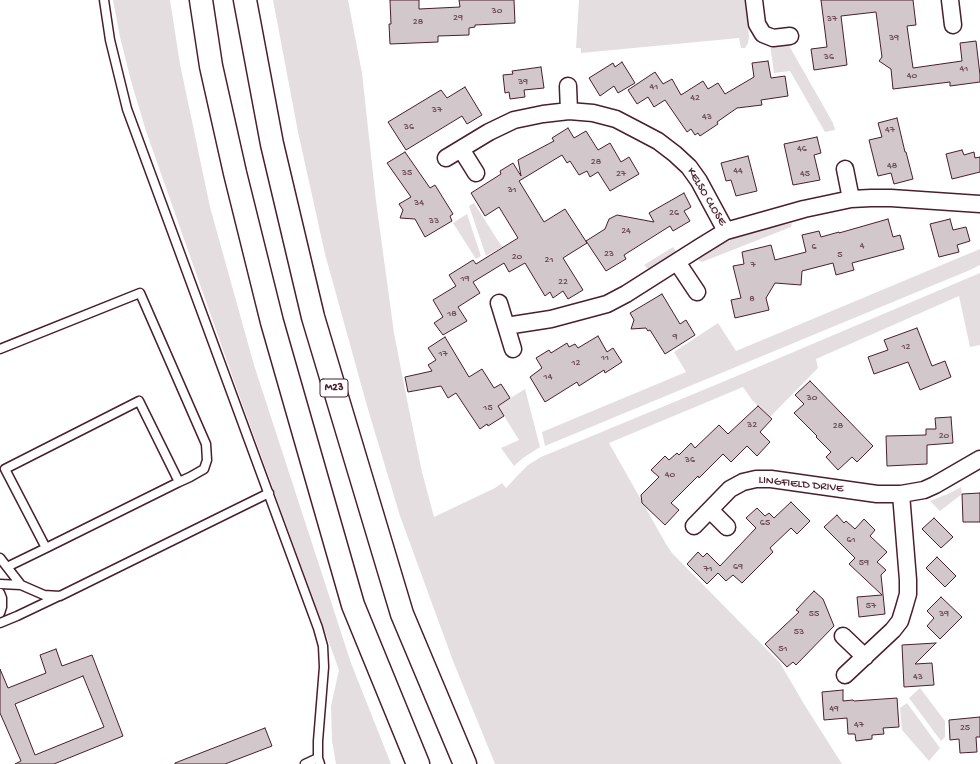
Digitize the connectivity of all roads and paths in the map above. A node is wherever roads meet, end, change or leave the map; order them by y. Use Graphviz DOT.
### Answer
graph roads {
  1 [pos="104,0"];
  2 [pos="201,0"];
  3 [pos="245,0"];
  4 [pos="754,0"];
  5 [pos="950,0"];
  6 [pos="953,25"];
  7 [pos="790,36"];
  8 [pos="568,86"];
  9 [pos="569,111"];
  10 [pos="461,149"];
  11 [pos="446,158"];
  12 [pos="846,169"];
  13 [pos="476,173"];
  14 [pos="851,199"];
  15 [pos="980,204"];
  16 [pos="726,231"];
  17 [pos="677,262"];
  18 [pos="697,292"];
  19 [pos="500,303"];
  20 [pos="506,326"];
  21 [pos="0,349"];
  22 [pos="513,349"];
  23 [pos="980,459"];
  24 [pos="178,482"];
  25 [pos="268,493"];
  26 [pos="901,494"];
  27 [pos="710,510"];
  28 [pos="694,526"];
  29 [pos="727,527"];
  30 [pos="46,548"];
  31 [pos="0,558"];
  32 [pos="7,567"];
  33 [pos="0,584"];
  34 [pos="21,585"];
  35 [pos="0,593"];
  36 [pos="60,596"];
  37 [pos="0,613"];
  38 [pos="0,623"];
  39 [pos="843,636"];
  40 [pos="865,657"];
  41 [pos="846,675"];
  42 [pos="319,761"];
  43 [pos="305,764"];
  44 [pos="418,764"];
  45 [pos="465,764"];
  1 -- 25 [label="lane"];
  2 -- 44 [label="highway"];
  3 -- 45 [label="highway, M23"];
  4 -- 7 [label="street"];
  5 -- 6 [label="street"];
  8 -- 9 [label="street"];
  9 -- 10 [label="street, KELSO CLOSE"];
  9 -- 16 [label="street, KELSO CLOSE"];
  10 -- 11 [label="street, KELSO CLOSE"];
  10 -- 13 [label="street"];
  12 -- 14 [label="street"];
  14 -- 15 [label="street, KELSO CLOSE"];
  14 -- 16 [label="street, KELSO CLOSE"];
  16 -- 17 [label="street, KELSO CLOSE"];
  17 -- 18 [label="street"];
  17 -- 20 [label="street, KELSO CLOSE"];
  19 -- 20 [label="street"];
  20 -- 22 [label="street"];
  21 -- 24 [label="lane"];
  23 -- 26 [label="street, LINGFIELD DRIVE"];
  24 -- 30 [label="lane"];
  24 -- 30 [label="lane"];
  25 -- 36 [label="lane"];
  25 -- 42 [label="lane"];
  26 -- 27 [label="street, LINGFIELD DRIVE"];
  26 -- 40 [label="street"];
  27 -- 28 [label="street, LINGFIELD DRIVE"];
  27 -- 29 [label="street"];
  30 -- 32 [label="lane"];
  31 -- 32 [label="lane"];
  32 -- 34 [label="lane"];
  33 -- 34 [label="lane"];
  34 -- 36 [label="lane"];
  35 -- 37 [label="lane"];
  36 -- 38 [label="lane"];
  39 -- 40 [label="street"];
  40 -- 41 [label="street"];
  42 -- 43 [label="lane"];
}
